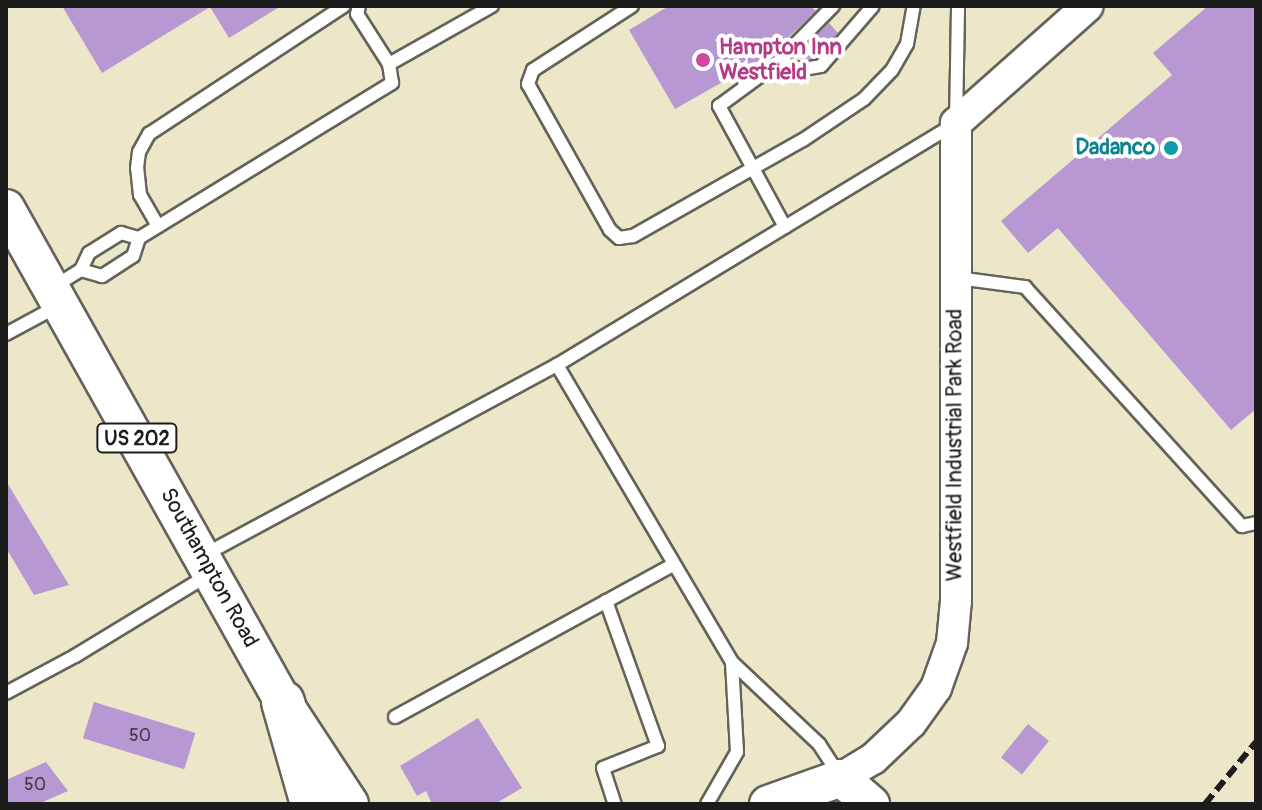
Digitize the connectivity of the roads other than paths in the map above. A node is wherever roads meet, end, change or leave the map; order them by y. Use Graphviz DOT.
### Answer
graph roads {
  1 [pos="344,6"];
  2 [pos="359,6"];
  3 [pos="492,6"];
  4 [pos="632,6"];
  5 [pos="833,6"];
  6 [pos="873,6"];
  7 [pos="914,6"];
  8 [pos="958,6"];
  9 [pos="1088,6"];
  10 [pos="389,64"];
  11 [pos="775,65"];
  12 [pos="956,123"];
  13 [pos="752,169"];
  14 [pos="6,208"];
  15 [pos="158,226"];
  16 [pos="785,227"];
  17 [pos="139,238"];
  18 [pos="954,278"];
  19 [pos="65,287"];
  20 [pos="6,334"];
  21 [pos="557,365"];
  22 [pos="1256,523"];
  23 [pos="207,564"];
  24 [pos="673,565"];
  25 [pos="606,601"];
  26 [pos="732,662"];
  27 [pos="6,693"];
  28 [pos="283,702"];
  29 [pos="395,717"];
  30 [pos="841,778"];
  31 [pos="339,803"];
  32 [pos="615,804"];
  33 [pos="707,804"];
  34 [pos="768,804"];
  35 [pos="871,804"];
  1 -- 15 [label="lane"];
  2 -- 10 [label="lane"];
  3 -- 10 [label="lane"];
  4 -- 13 [label="lane"];
  5 -- 11 [label="lane"];
  6 -- 11 [label="lane"];
  7 -- 13 [label="lane"];
  8 -- 12 [label="lane, Westfield Industrial Park Road"];
  9 -- 12 [label="street"];
  10 -- 15 [label="lane"];
  11 -- 13 [label="lane"];
  12 -- 16 [label="lane"];
  12 -- 18 [label="street, Westfield Industrial Park Road"];
  13 -- 16 [label="lane"];
  14 -- 19 [label="main road, Southampton Road / US 202"];
  15 -- 17 [label="lane"];
  16 -- 21 [label="lane"];
  17 -- 19 [label="lane"];
  17 -- 19 [label="lane"];
  18 -- 22 [label="lane"];
  18 -- 30 [label="street, Westfield Industrial Park Road"];
  19 -- 20 [label="lane"];
  19 -- 23 [label="main road, Southampton Road / US 202"];
  21 -- 23 [label="lane"];
  21 -- 24 [label="lane"];
  23 -- 27 [label="lane"];
  23 -- 28 [label="main road, Southampton Road / US 202"];
  24 -- 25 [label="lane"];
  24 -- 26 [label="lane"];
  25 -- 29 [label="lane"];
  25 -- 32 [label="lane"];
  26 -- 30 [label="lane"];
  26 -- 33 [label="lane"];
  28 -- 31 [label="highway"];
  30 -- 34 [label="main road"];
  30 -- 35 [label="main road"];
}
